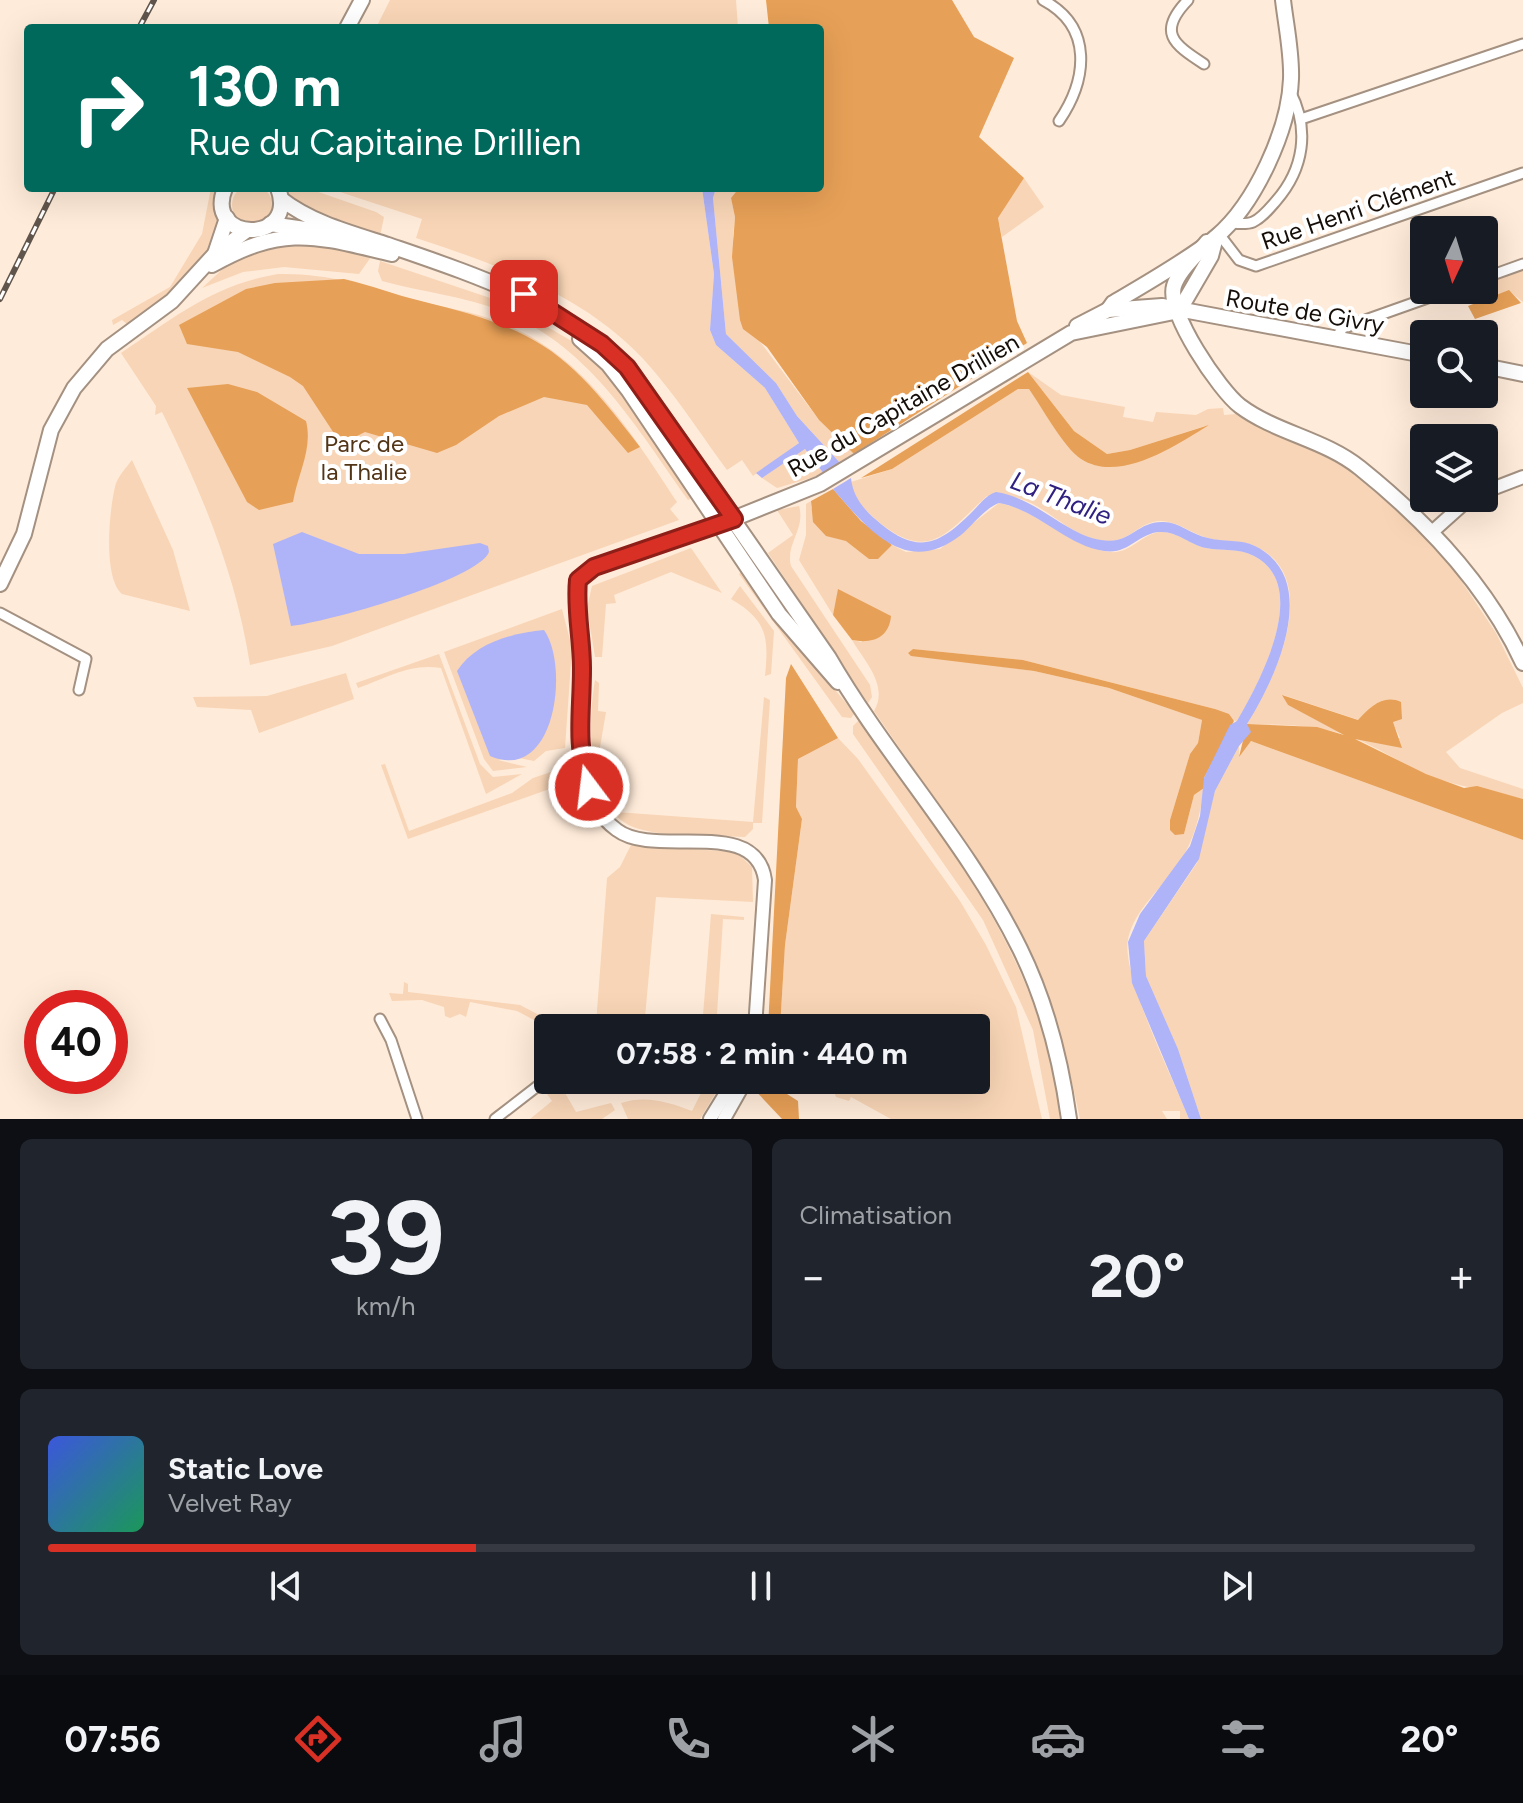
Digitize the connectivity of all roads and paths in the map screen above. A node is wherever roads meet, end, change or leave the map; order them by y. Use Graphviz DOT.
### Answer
graph roads {
  1 [pos="362,0"];
  2 [pos="1043,0"];
  3 [pos="1188,0"];
  4 [pos="1283,0"];
  5 [pos="1059,4"];
  6 [pos="349,24"];
  7 [pos="1523,44"];
  8 [pos="1204,64"];
  9 [pos="1290,91"];
  10 [pos="1301,119"];
  11 [pos="1059,121"];
  12 [pos="1523,173"];
  13 [pos="224,192"];
  14 [pos="279,194"];
  15 [pos="227,218"];
  16 [pos="270,224"];
  17 [pos="246,231"];
  18 [pos="1217,234"];
  19 [pos="215,254"];
  20 [pos="392,254"];
  21 [pos="1523,264"];
  22 [pos="202,271"];
  23 [pos="1498,273"];
  24 [pos="1411,304"];
  25 [pos="1108,310"];
  26 [pos="1179,311"];
  27 [pos="1071,333"];
  28 [pos="1335,339"];
  29 [pos="1410,352"];
  30 [pos="1498,369"];
  31 [pos="1523,374"];
  32 [pos="1523,477"];
  33 [pos="1498,487"];
  34 [pos="1454,512"];
  35 [pos="734,519"];
  36 [pos="719,525"];
  37 [pos="1432,532"];
  38 [pos="0,584"];
  39 [pos="0,613"];
  40 [pos="1523,663"];
  41 [pos="79,690"];
  42 [pos="850,694"];
  43 [pos="756,1014"];
  44 [pos="380,1019"];
  45 [pos="534,1089"];
  46 [pos="728,1094"];
  47 [pos="733,1094"];
  48 [pos="417,1119"];
  49 [pos="495,1119"];
  50 [pos="710,1119"];
  51 [pos="724,1119"];
  52 [pos="1069,1119"];
  1 -- 6 [label="main road"];
  2 -- 5 [label="street"];
  3 -- 8 [label="street"];
  4 -- 9 [label="main road"];
  5 -- 11 [label="street"];
  7 -- 10 [label="street"];
  9 -- 10 [label="street"];
  9 -- 18 [label="main road"];
  10 -- 18 [label="street"];
  12 -- 18 [label="street, Rue Henri Clément"];
  13 -- 15 [label="main road"];
  14 -- 16 [label="main road"];
  14 -- 35 [label="main road"];
  15 -- 17 [label="main road"];
  15 -- 19 [label="main road"];
  16 -- 17 [label="main road"];
  16 -- 20 [label="main road"];
  17 -- 19 [label="main road"];
  18 -- 25 [label="main road, Rue du Capitaine Drillien"];
  18 -- 26 [label="main road"];
  19 -- 22 [label="main road"];
  20 -- 22 [label="main road"];
  20 -- 36 [label="main road"];
  21 -- 23 [label="street"];
  22 -- 38 [label="main road"];
  24 -- 28 [label="street"];
  25 -- 26 [label="main road, Route de Givry"];
  25 -- 27 [label="main road, Rue du Capitaine Drillien"];
  26 -- 27 [label="main road"];
  26 -- 28 [label="main road, Route de Givry"];
  26 -- 37 [label="main road"];
  27 -- 35 [label="main road, Rue du Capitaine Drillien"];
  28 -- 29 [label="main road, Route de Givry"];
  30 -- 31 [label="main road"];
  32 -- 33 [label="street"];
  34 -- 37 [label="street"];
  35 -- 36 [label="main road, Rue du Capitaine Drillien"];
  35 -- 42 [label="main road"];
  36 -- 42 [label="main road"];
  36 -- 43 [label="street, Rue du Capitaine Drillien"];
  37 -- 40 [label="main road"];
  39 -- 41 [label="street"];
  42 -- 52 [label="main road"];
  44 -- 48 [label="street"];
  45 -- 49 [label="street"];
  46 -- 50 [label="street"];
  47 -- 51 [label="street"];
}
